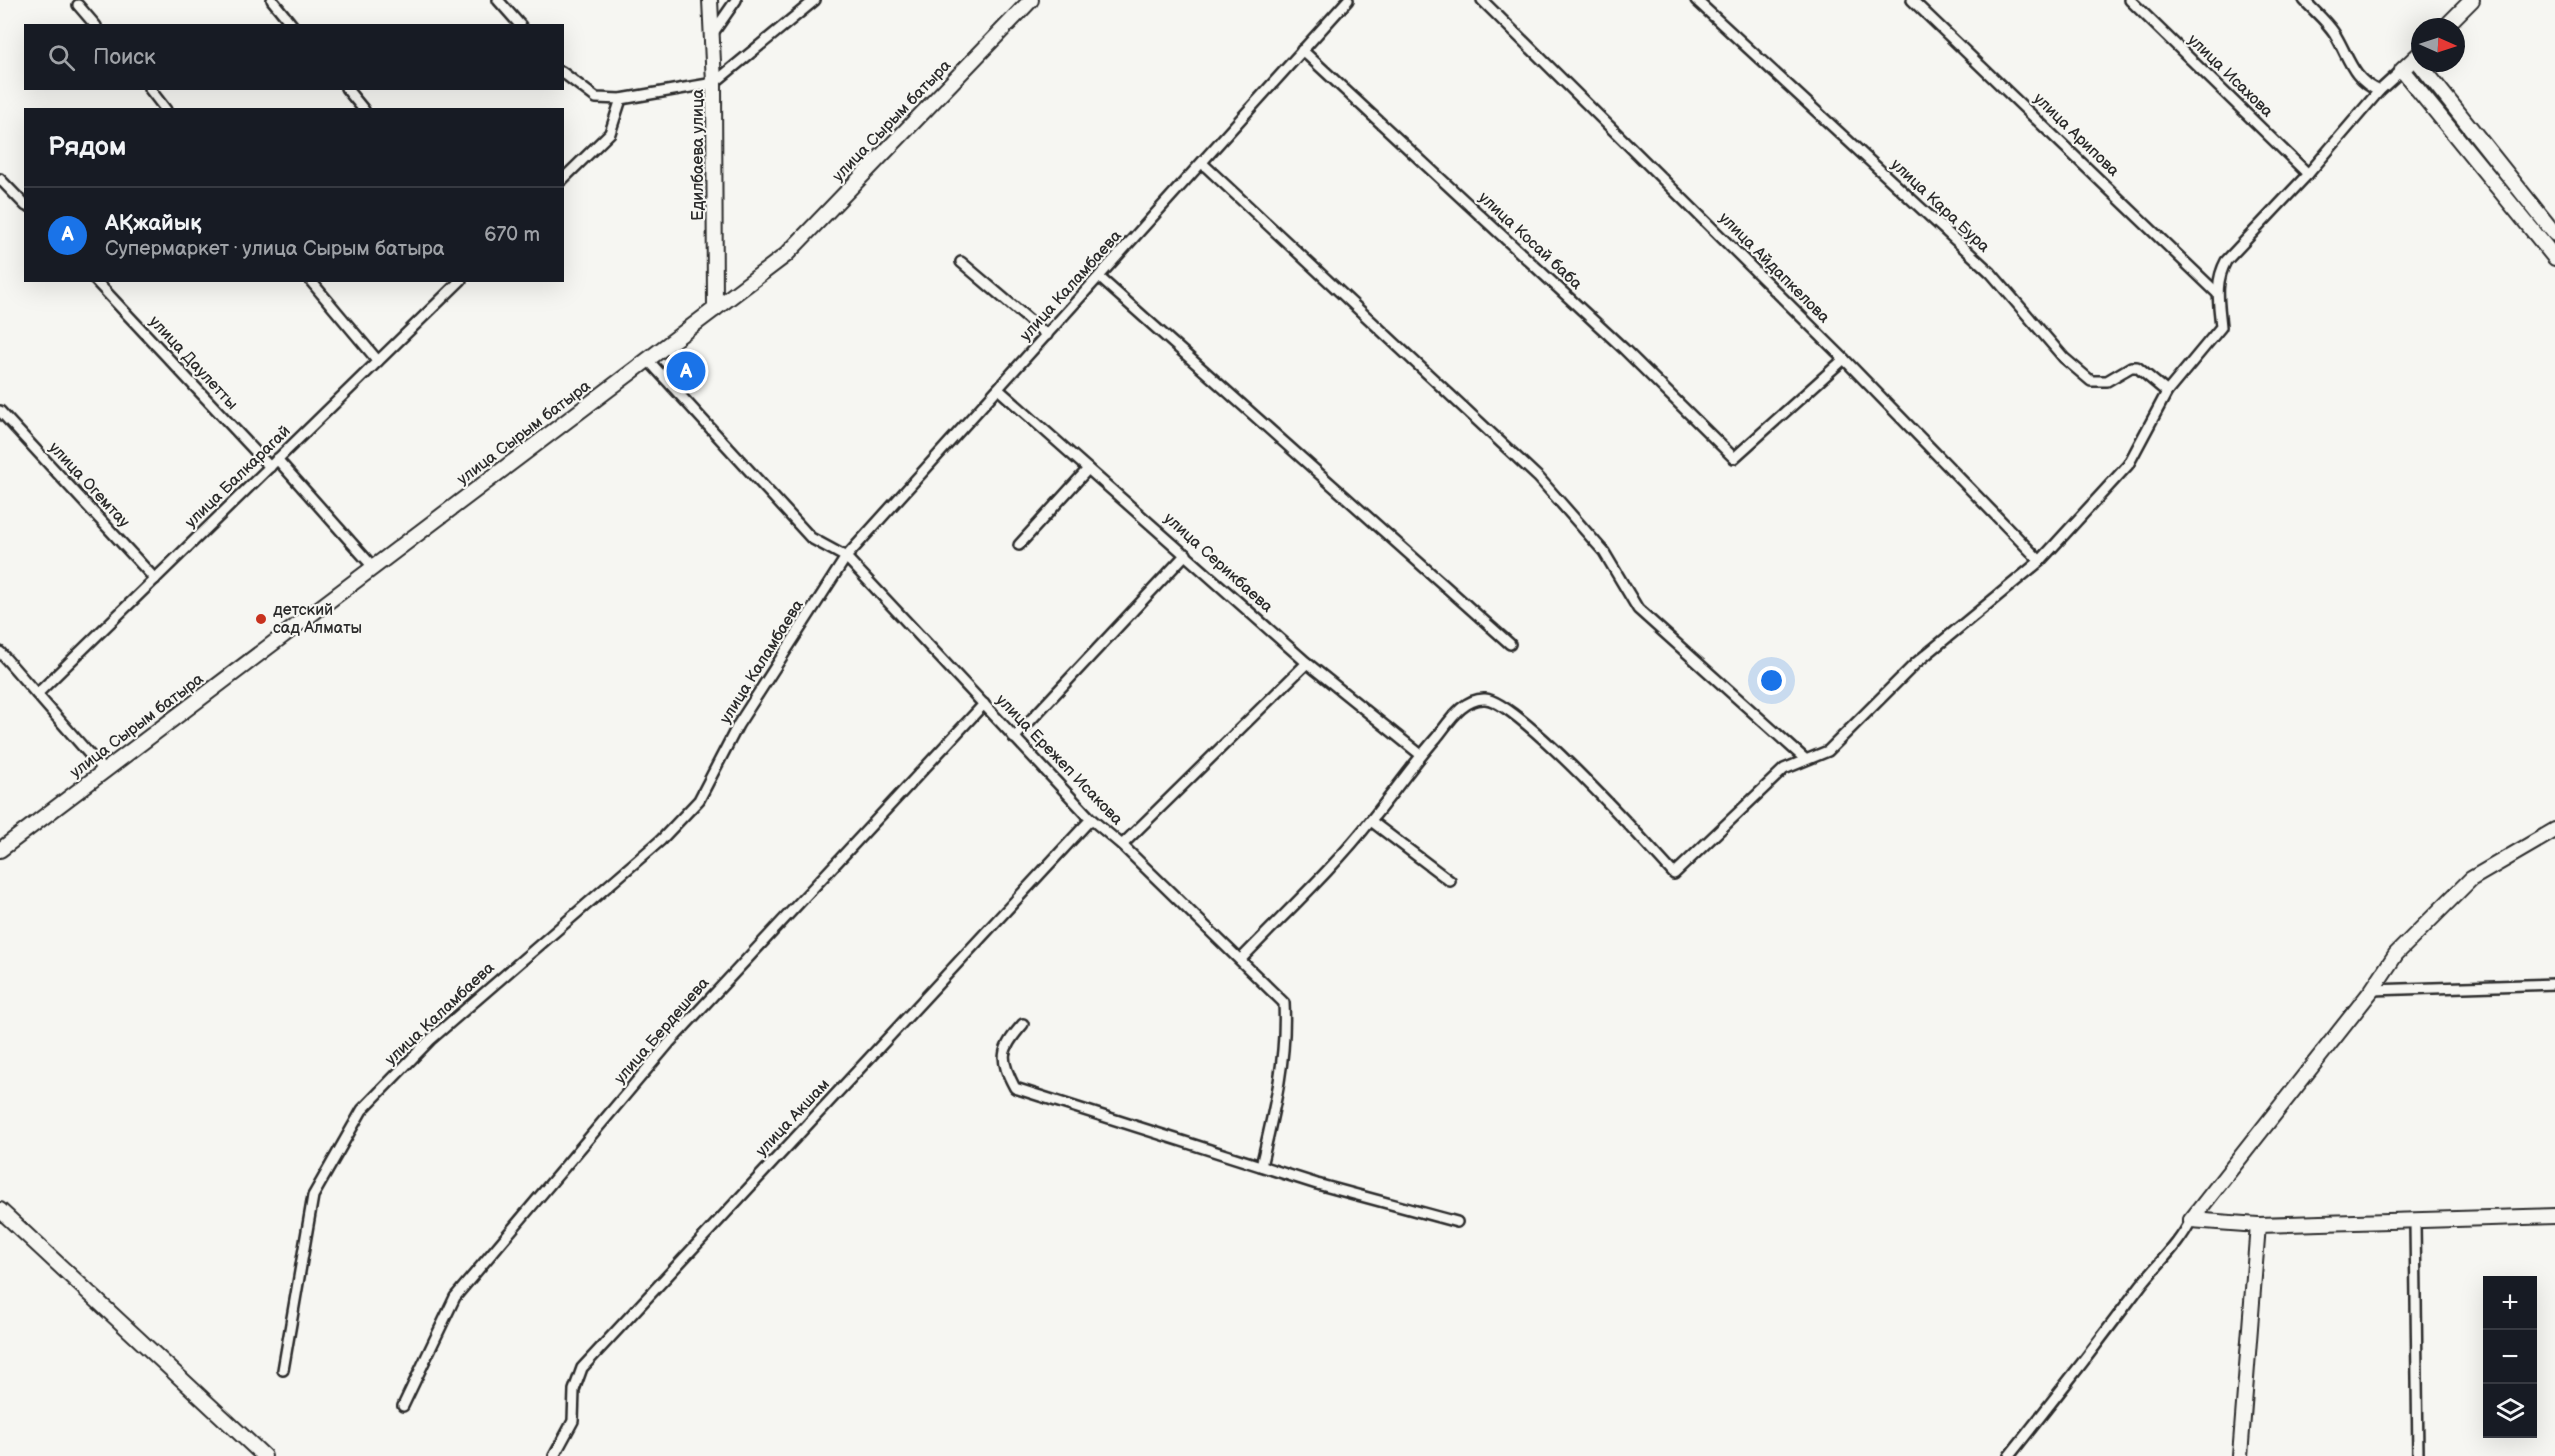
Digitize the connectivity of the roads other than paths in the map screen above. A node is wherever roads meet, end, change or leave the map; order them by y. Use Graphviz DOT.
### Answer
graph roads {
  1 [pos="272,0"];
  2 [pos="498,0"];
  3 [pos="710,0"];
  4 [pos="736,0"];
  5 [pos="815,0"];
  6 [pos="1030,0"];
  7 [pos="1348,0"];
  8 [pos="1482,0"];
  9 [pos="1696,0"];
  10 [pos="1912,0"];
  11 [pos="2130,0"];
  12 [pos="2304,0"];
  13 [pos="2472,0"];
  14 [pos="78,5"];
  15 [pos="2454,18"];
  16 [pos="94,24"];
  17 [pos="291,24"];
  18 [pos="519,24"];
  19 [pos="713,33"];
  20 [pos="1302,50"];
  21 [pos="2411,62"];
  22 [pos="2402,70"];
  23 [pos="2430,72"];
  24 [pos="564,74"];
  25 [pos="714,83"];
  26 [pos="151,90"];
  27 [pos="348,90"];
  28 [pos="2379,91"];
  29 [pos="621,99"];
  30 [pos="164,108"];
  31 [pos="362,108"];
  32 [pos="1202,163"];
  33 [pos="2308,174"];
  34 [pos="564,178"];
  35 [pos="0,179"];
  36 [pos="24,204"];
  37 [pos="2555,234"];
  38 [pos="2555,258"];
  39 [pos="962,262"];
  40 [pos="1099,277"];
  41 [pos="97,282"];
  42 [pos="312,282"];
  43 [pos="459,282"];
  44 [pos="2217,293"];
  45 [pos="715,309"];
  46 [pos="1047,335"];
  47 [pos="1844,359"];
  48 [pos="648,360"];
  49 [pos="378,361"];
  50 [pos="998,389"];
  51 [pos="2167,392"];
  52 [pos="0,411"];
  53 [pos="277,459"];
  54 [pos="270,467"];
  55 [pos="1088,469"];
  56 [pos="1018,545"];
  57 [pos="1186,554"];
  58 [pos="846,557"];
  59 [pos="2040,561"];
  60 [pos="374,568"];
  61 [pos="155,579"];
  62 [pos="1510,644"];
  63 [pos="0,652"];
  64 [pos="1307,663"];
  65 [pos="37,694"];
  66 [pos="984,704"];
  67 [pos="1014,738"];
  68 [pos="1421,755"];
  69 [pos="1805,759"];
  70 [pos="104,771"];
  71 [pos="1091,819"];
  72 [pos="1371,821"];
  73 [pos="2555,830"];
  74 [pos="1122,845"];
  75 [pos="0,850"];
  76 [pos="1450,881"];
  77 [pos="1241,958"];
  78 [pos="2555,984"];
  79 [pos="2372,990"];
  80 [pos="1023,1024"];
  81 [pos="1261,1166"];
  82 [pos="0,1210"];
  83 [pos="2555,1216"];
  84 [pos="2191,1220"];
  85 [pos="1457,1222"];
  86 [pos="2415,1222"];
  87 [pos="2258,1225"];
  88 [pos="283,1370"];
  89 [pos="404,1406"];
  90 [pos="264,1456"];
  91 [pos="554,1456"];
  92 [pos="2009,1456"];
  93 [pos="2240,1456"];
  94 [pos="2418,1456"];
  1 -- 17 [label="street"];
  2 -- 18 [label="street"];
  3 -- 19 [label="street, Едилбаева улица"];
  4 -- 19 [label="street"];
  5 -- 25 [label="street"];
  6 -- 45 [label="street, улица Сырым батыра"];
  7 -- 20 [label="street, улица Каламбаева"];
  8 -- 47 [label="street, улица Айдапкелова"];
  9 -- 51 [label="street, улица Кара Бура"];
  10 -- 44 [label="street, улица Арипова"];
  11 -- 33 [label="street, улица Исахова"];
  12 -- 28 [label="street"];
  13 -- 15 [label="street"];
  14 -- 16 [label="street"];
  19 -- 25 [label="street, Едилбаева улица"];
  20 -- 32 [label="street, улица Каламбаева"];
  20 -- 47 [label="street, улица Косай баба"];
  21 -- 22 [label="street"];
  22 -- 28 [label="street"];
  22 -- 38 [label="street"];
  23 -- 37 [label="street"];
  24 -- 29 [label="street"];
  25 -- 29 [label="street"];
  25 -- 45 [label="street, Едилбаева улица"];
  26 -- 30 [label="street"];
  27 -- 31 [label="street"];
  28 -- 33 [label="street"];
  29 -- 34 [label="street"];
  32 -- 40 [label="street, улица Каламбаева"];
  32 -- 69 [label="street"];
  33 -- 44 [label="street"];
  35 -- 36 [label="street"];
  39 -- 46 [label="street"];
  40 -- 46 [label="street, улица Каламбаева"];
  40 -- 62 [label="street"];
  41 -- 54 [label="street, улица Даулетты"];
  42 -- 49 [label="street"];
  43 -- 49 [label="street, улица Балкарагай"];
  44 -- 51 [label="street"];
  45 -- 48 [label="street, улица Сырым батыра"];
  46 -- 50 [label="street, улица Каламбаева"];
  47 -- 59 [label="street, улица Айдапкелова"];
  48 -- 58 [label="street, улица Ережеп Исакова"];
  48 -- 60 [label="street, улица Сырым батыра"];
  49 -- 53 [label="street, улица Балкарагай"];
  50 -- 55 [label="street, улица Серикбаева"];
  50 -- 58 [label="street, улица Каламбаева"];
  51 -- 59 [label="street"];
  52 -- 61 [label="street, улица Огемтау"];
  53 -- 54 [label="street, улица Балкарагай"];
  53 -- 60 [label="street"];
  54 -- 61 [label="street, улица Балкарагай"];
  55 -- 56 [label="street"];
  55 -- 57 [label="street, улица Серикбаева"];
  57 -- 64 [label="street, улица Серикбаева"];
  57 -- 67 [label="street"];
  58 -- 66 [label="street, улица Ережеп Исакова"];
  58 -- 88 [label="street, улица Каламбаева"];
  59 -- 69 [label="street"];
  60 -- 70 [label="street, улица Сырым батыра"];
  61 -- 65 [label="street, улица Балкарагай"];
  63 -- 65 [label="street"];
  64 -- 68 [label="street, улица Серикбаева"];
  64 -- 74 [label="street"];
  65 -- 70 [label="street"];
  66 -- 67 [label="street, улица Ережеп Исакова"];
  66 -- 89 [label="street, улица Бердешева"];
  67 -- 71 [label="street, улица Ережеп Исакова"];
  68 -- 69 [label="street"];
  68 -- 72 [label="street"];
  70 -- 75 [label="street, улица Сырым батыра"];
  71 -- 74 [label="street, улица Ережеп Исакова"];
  71 -- 91 [label="street, улица Акшам"];
  72 -- 76 [label="street"];
  72 -- 77 [label="street"];
  73 -- 79 [label="street"];
  74 -- 77 [label="street, улица Ережеп Исакова"];
  77 -- 81 [label="street, улица Ережеп Исакова"];
  78 -- 79 [label="street"];
  79 -- 84 [label="street"];
  80 -- 81 [label="street"];
  81 -- 85 [label="street"];
  82 -- 90 [label="street"];
  83 -- 86 [label="street"];
  84 -- 87 [label="street"];
  84 -- 92 [label="street"];
  86 -- 87 [label="street"];
  86 -- 94 [label="street"];
  87 -- 93 [label="street"];
}
